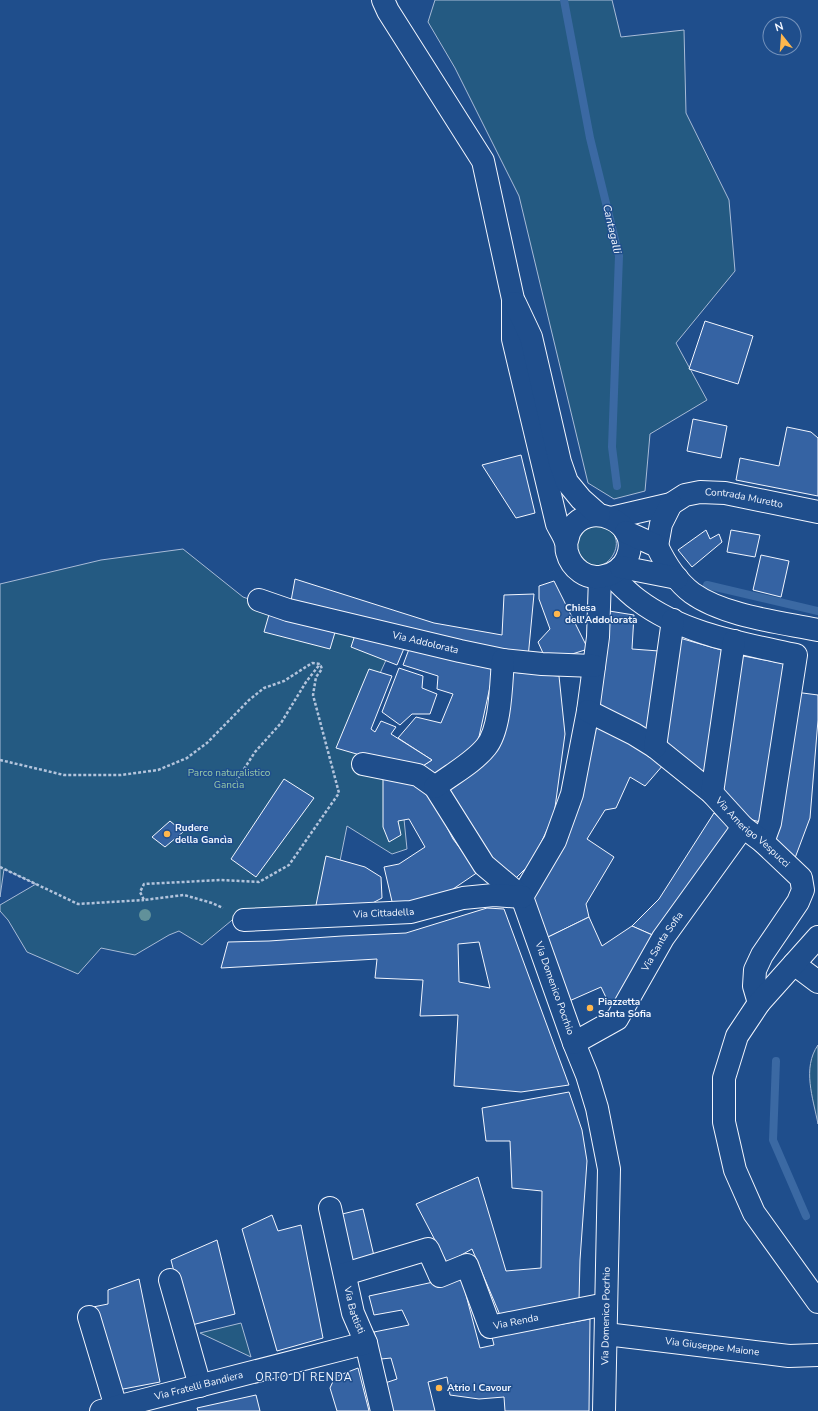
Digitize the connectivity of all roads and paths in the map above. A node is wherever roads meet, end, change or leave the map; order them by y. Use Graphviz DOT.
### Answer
graph roads {
  1 [pos="383,0"];
  2 [pos="513,299"];
  3 [pos="671,504"];
  4 [pos="818,512"];
  5 [pos="612,521"];
  6 [pos="566,543"];
  7 [pos="657,546"];
  8 [pos="611,573"];
  9 [pos="677,578"];
  10 [pos="259,600"];
  11 [pos="673,620"];
  12 [pos="818,630"];
  13 [pos="734,641"];
  14 [pos="503,660"];
  15 [pos="320,664"];
  16 [pos="594,666"];
  17 [pos="588,711"];
  18 [pos="655,747"];
  19 [pos="0,760"];
  20 [pos="363,764"];
  21 [pos="233,786"];
  22 [pos="435,787"];
  23 [pos="712,793"];
  24 [pos="743,827"];
  25 [pos="763,842"];
  26 [pos="0,868"];
  27 [pos="522,897"];
  28 [pos="144,900"];
  29 [pos="244,920"];
  30 [pos="818,937"];
  31 [pos="794,964"];
  32 [pos="818,982"];
  33 [pos="759,1003"];
  34 [pos="574,1043"];
  35 [pos="330,1208"];
  36 [pos="344,1274"];
  37 [pos="170,1280"];
  38 [pos="818,1302"];
  39 [pos="606,1304"];
  40 [pos="89,1317"];
  41 [pos="606,1334"];
  42 [pos="366,1343"];
  43 [pos="818,1354"];
  44 [pos="200,1386"];
  45 [pos="109,1409"];
  46 [pos="382,1411"];
  47 [pos="604,1411"];
  1 -- 2 [label="street"];
  2 -- 5 [label="street"];
  2 -- 6 [label="street"];
  3 -- 4 [label="street, Contrada Muretto"];
  3 -- 5 [label="street, Contrada Muretto"];
  3 -- 7 [label="street"];
  5 -- 6 [label="street"];
  5 -- 7 [label="street"];
  5 -- 8 [label="street"];
  6 -- 8 [label="street"];
  7 -- 9 [label="street"];
  8 -- 9 [label="street"];
  8 -- 11 [label="street"];
  8 -- 16 [label="street"];
  9 -- 12 [label="street"];
  10 -- 14 [label="street, Via Addolorata"];
  11 -- 13 [label="street"];
  11 -- 18 [label="street"];
  13 -- 23 [label="street"];
  13 -- 25 [label="street"];
  14 -- 16 [label="street, Via Addolorata"];
  14 -- 22 [label="street"];
  15 -- 19 [label="path"];
  15 -- 21 [label="path"];
  15 -- 28 [label="path"];
  16 -- 17 [label="street"];
  17 -- 18 [label="street, Via Amerigo Vespucci"];
  17 -- 27 [label="street"];
  18 -- 23 [label="street, Via Amerigo Vespucci"];
  20 -- 22 [label="street"];
  22 -- 27 [label="street"];
  23 -- 24 [label="street, Via Amerigo Vespucci"];
  24 -- 25 [label="street, Via Amerigo Vespucci"];
  24 -- 34 [label="street, Via Santa Sofia"];
  25 -- 33 [label="street, Via Amerigo Vespucci"];
  26 -- 28 [label="path"];
  27 -- 29 [label="street, Via Cittadella"];
  27 -- 34 [label="street, Via Domenico Pocrhio"];
  28 -- 29 [label="path"];
  30 -- 31 [label="street"];
  31 -- 32 [label="street"];
  31 -- 33 [label="street"];
  33 -- 38 [label="street"];
  34 -- 39 [label="street, Via Domenico Pocrhio"];
  35 -- 36 [label="street, Via Battisti"];
  36 -- 39 [label="street, Via Renda"];
  36 -- 42 [label="street, Via Battisti"];
  37 -- 44 [label="street"];
  39 -- 41 [label="street, Via Domenico Pocrhio"];
  40 -- 45 [label="street"];
  41 -- 43 [label="street, Via Giuseppe Maione"];
  41 -- 47 [label="street, Via Domenico Pocrhio"];
  42 -- 44 [label="street, Via Fratelli Bandiera"];
  42 -- 46 [label="street, Via Battisti"];
  44 -- 45 [label="street, Via Fratelli Bandiera"];
}
